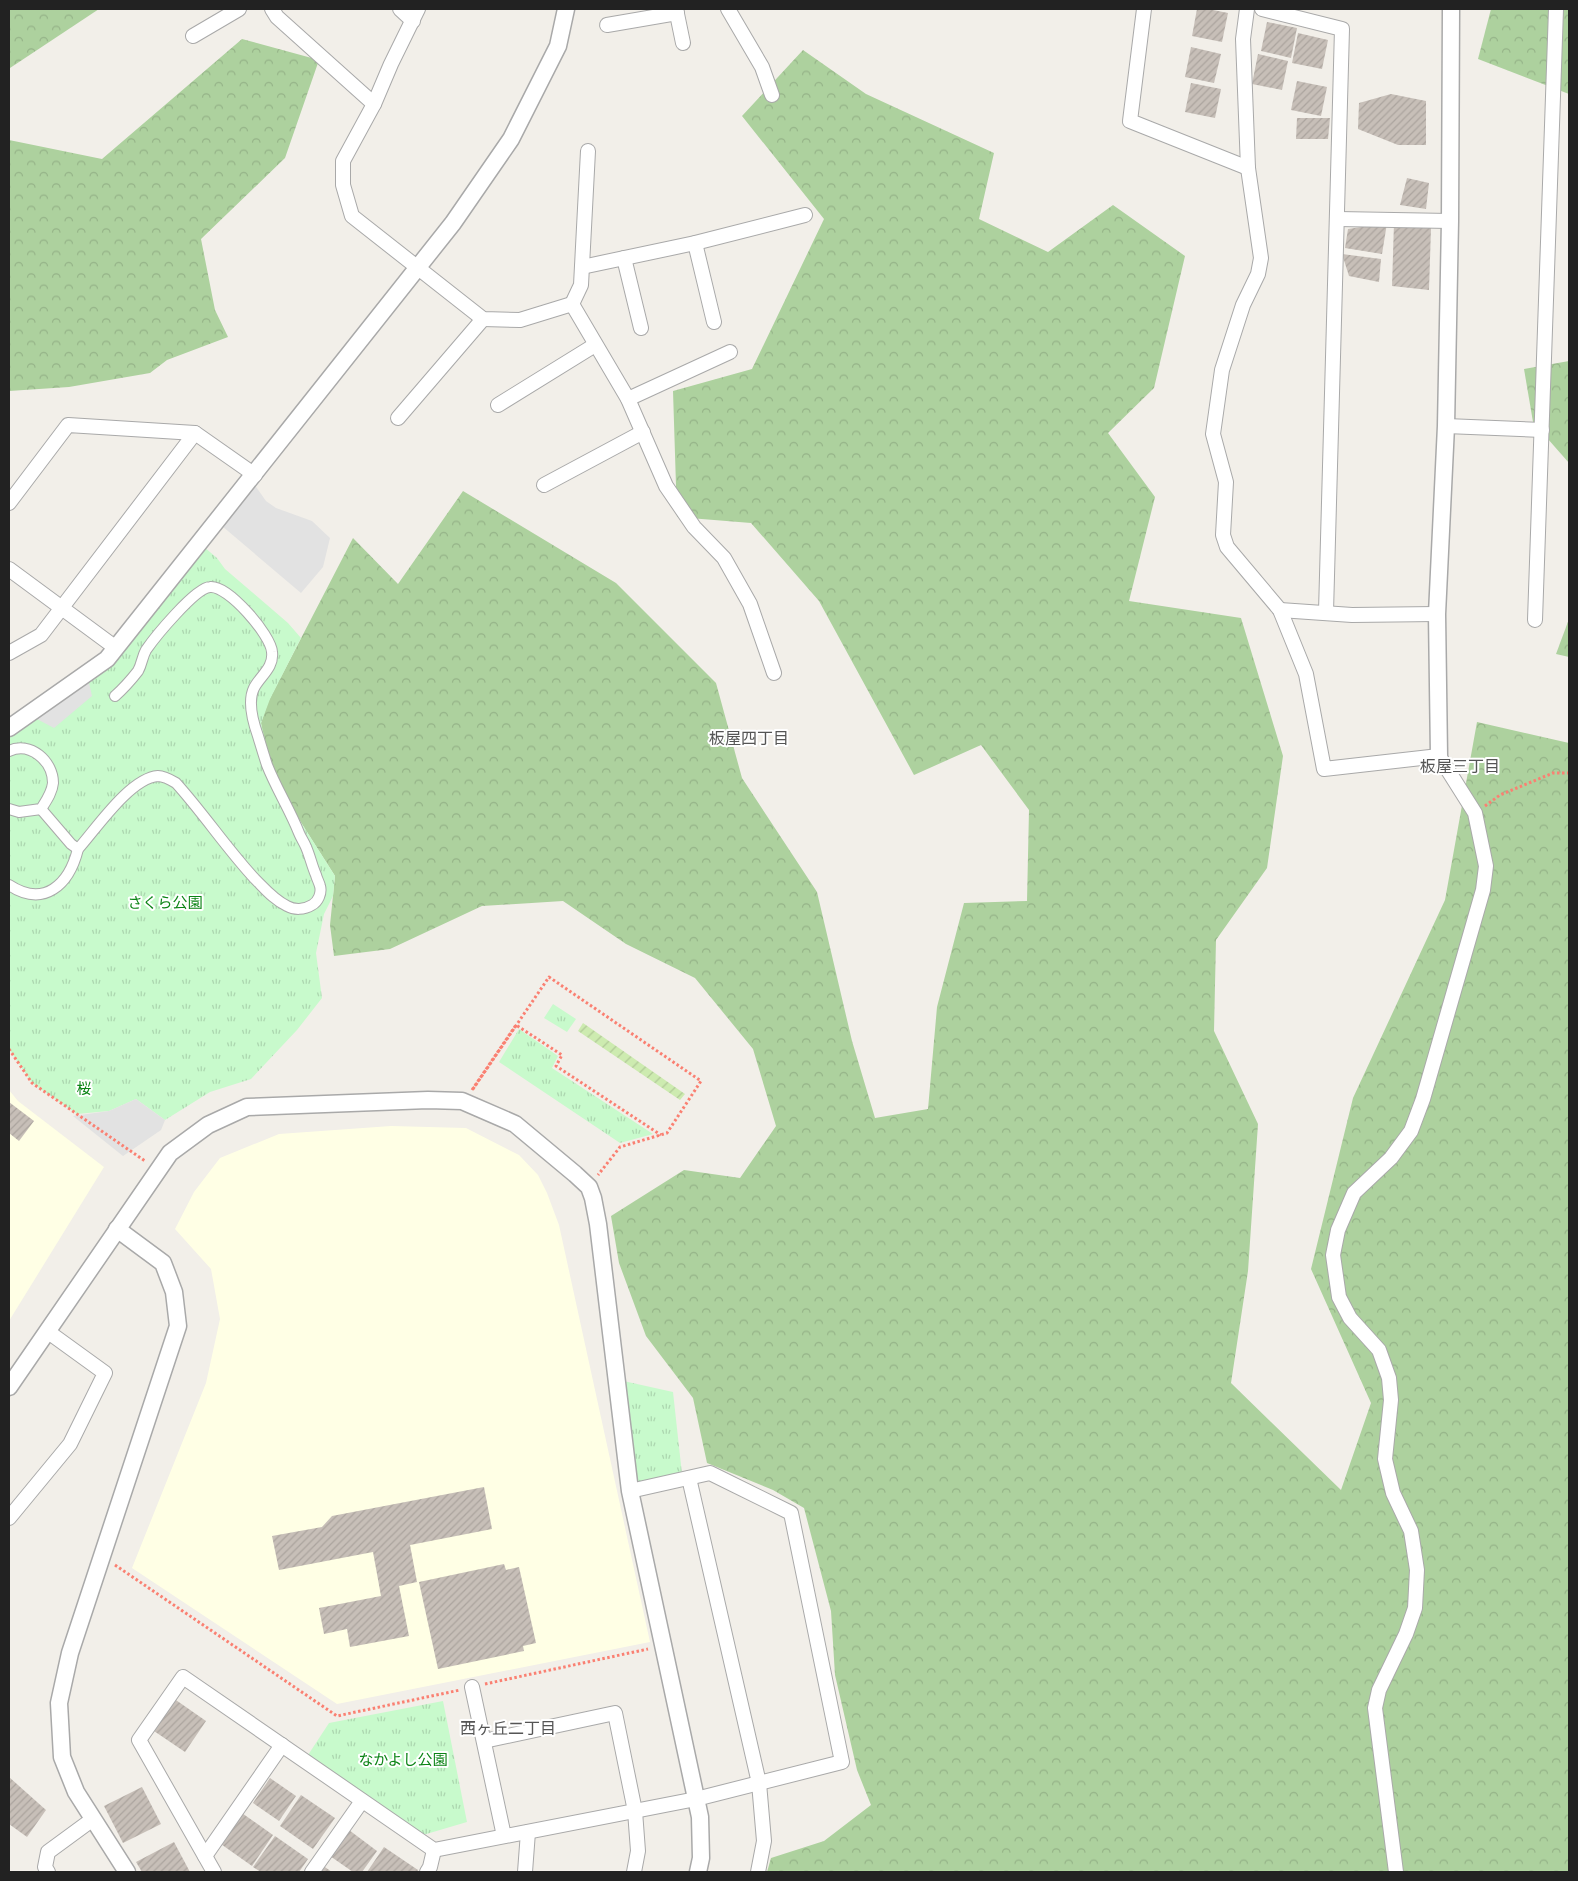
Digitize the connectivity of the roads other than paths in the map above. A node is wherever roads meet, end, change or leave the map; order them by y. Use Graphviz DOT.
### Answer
graph roads {
  1 [pos="239,9"];
  2 [pos="272,9"];
  3 [pos="400,9"];
  4 [pos="566,9"];
  5 [pos="728,9"];
  6 [pos="1144,9"];
  7 [pos="1247,9"];
  8 [pos="1262,9"];
  9 [pos="1451,9"];
  10 [pos="1556,9"];
  11 [pos="676,11"];
  12 [pos="416,15"];
  13 [pos="607,25"];
  14 [pos="194,36"];
  15 [pos="683,43"];
  16 [pos="772,95"];
  17 [pos="374,104"];
  18 [pos="588,151"];
  19 [pos="1248,168"];
  20 [pos="805,215"];
  21 [pos="1338,219"];
  22 [pos="1450,221"];
  23 [pos="695,243"];
  24 [pos="624,258"];
  25 [pos="582,266"];
  26 [pos="417,268"];
  27 [pos="572,304"];
  28 [pos="483,319"];
  29 [pos="714,322"];
  30 [pos="641,328"];
  31 [pos="595,345"];
  32 [pos="730,352"];
  33 [pos="628,399"];
  34 [pos="498,405"];
  35 [pos="398,418"];
  36 [pos="1446,426"];
  37 [pos="1542,430"];
  38 [pos="643,432"];
  39 [pos="195,433"];
  40 [pos="255,474"];
  41 [pos="544,485"];
  42 [pos="9,503"];
  43 [pos="9,569"];
  44 [pos="61,608"];
  45 [pos="1280,610"];
  46 [pos="1326,612"];
  47 [pos="1437,614"];
  48 [pos="1535,620"];
  49 [pos="116,648"];
  50 [pos="9,653"];
  51 [pos="774,673"];
  52 [pos="115,696"];
  53 [pos="9,728"];
  54 [pos="9,751"];
  55 [pos="1439,756"];
  56 [pos="9,809"];
  57 [pos="41,809"];
  58 [pos="78,849"];
  59 [pos="9,884"];
  60 [pos="117,1230"];
  61 [pos="47,1331"];
  62 [pos="9,1387"];
  63 [pos="688,1478"];
  64 [pos="630,1491"];
  65 [pos="9,1518"];
  66 [pos="472,1687"];
  67 [pos="484,1741"];
  68 [pos="282,1746"];
  69 [pos="759,1783"];
  70 [pos="696,1799"];
  71 [pos="362,1801"];
  72 [pos="635,1811"];
  73 [pos="93,1819"];
  74 [pos="528,1832"];
  75 [pos="504,1836"];
  76 [pos="434,1850"];
  77 [pos="205,1856"];
  78 [pos="48,1872"];
  79 [pos="127,1872"];
  80 [pos="214,1872"];
  81 [pos="312,1872"];
  82 [pos="427,1872"];
  83 [pos="525,1872"];
  84 [pos="634,1872"];
  85 [pos="698,1872"];
  86 [pos="758,1872"];
  87 [pos="1396,1872"];
  1 -- 14 [label="street"];
  2 -- 17 [label="street"];
  3 -- 12 [label="street"];
  4 -- 26 [label="street"];
  5 -- 16 [label="street"];
  6 -- 19 [label="street"];
  7 -- 19 [label="street"];
  8 -- 21 [label="street"];
  9 -- 22 [label="street"];
  10 -- 37 [label="street"];
  11 -- 13 [label="street"];
  11 -- 15 [label="street"];
  12 -- 17 [label="street"];
  17 -- 26 [label="street"];
  18 -- 25 [label="street"];
  19 -- 45 [label="street"];
  20 -- 23 [label="street"];
  21 -- 22 [label="street"];
  21 -- 46 [label="street"];
  22 -- 36 [label="street"];
  23 -- 24 [label="street"];
  23 -- 29 [label="street"];
  24 -- 25 [label="street"];
  24 -- 30 [label="street"];
  25 -- 27 [label="street"];
  26 -- 28 [label="street"];
  26 -- 40 [label="street"];
  27 -- 28 [label="street"];
  27 -- 31 [label="street"];
  28 -- 35 [label="street"];
  31 -- 33 [label="street"];
  31 -- 34 [label="street"];
  32 -- 33 [label="street"];
  33 -- 38 [label="street"];
  36 -- 37 [label="street"];
  36 -- 47 [label="street"];
  37 -- 48 [label="street"];
  38 -- 41 [label="street"];
  38 -- 51 [label="street"];
  39 -- 40 [label="street"];
  39 -- 42 [label="street"];
  39 -- 44 [label="street"];
  40 -- 49 [label="street"];
  43 -- 44 [label="street"];
  44 -- 49 [label="street"];
  44 -- 50 [label="street"];
  45 -- 46 [label="street"];
  45 -- 55 [label="street"];
  46 -- 47 [label="street"];
  47 -- 55 [label="street"];
  49 -- 53 [label="street"];
  52 -- 58 [label="street"];
  54 -- 57 [label="street"];
  55 -- 87 [label="street"];
  56 -- 57 [label="street"];
  57 -- 58 [label="street"];
  58 -- 59 [label="street"];
  60 -- 61 [label="street"];
  60 -- 64 [label="street"];
  60 -- 73 [label="street"];
  61 -- 62 [label="street"];
  61 -- 65 [label="street"];
  63 -- 64 [label="street"];
  63 -- 69 [label="street"];
  63 -- 69 [label="street"];
  64 -- 70 [label="street"];
  66 -- 67 [label="street"];
  67 -- 72 [label="street"];
  67 -- 75 [label="street"];
  68 -- 71 [label="street"];
  68 -- 77 [label="street"];
  68 -- 77 [label="street"];
  69 -- 70 [label="street"];
  69 -- 86 [label="street"];
  70 -- 72 [label="street"];
  70 -- 85 [label="street"];
  71 -- 76 [label="street"];
  71 -- 81 [label="street"];
  72 -- 74 [label="street"];
  72 -- 84 [label="street"];
  73 -- 78 [label="street"];
  73 -- 79 [label="street"];
  74 -- 75 [label="street"];
  74 -- 83 [label="street"];
  75 -- 76 [label="street"];
  76 -- 82 [label="street"];
  77 -- 80 [label="street"];
}
